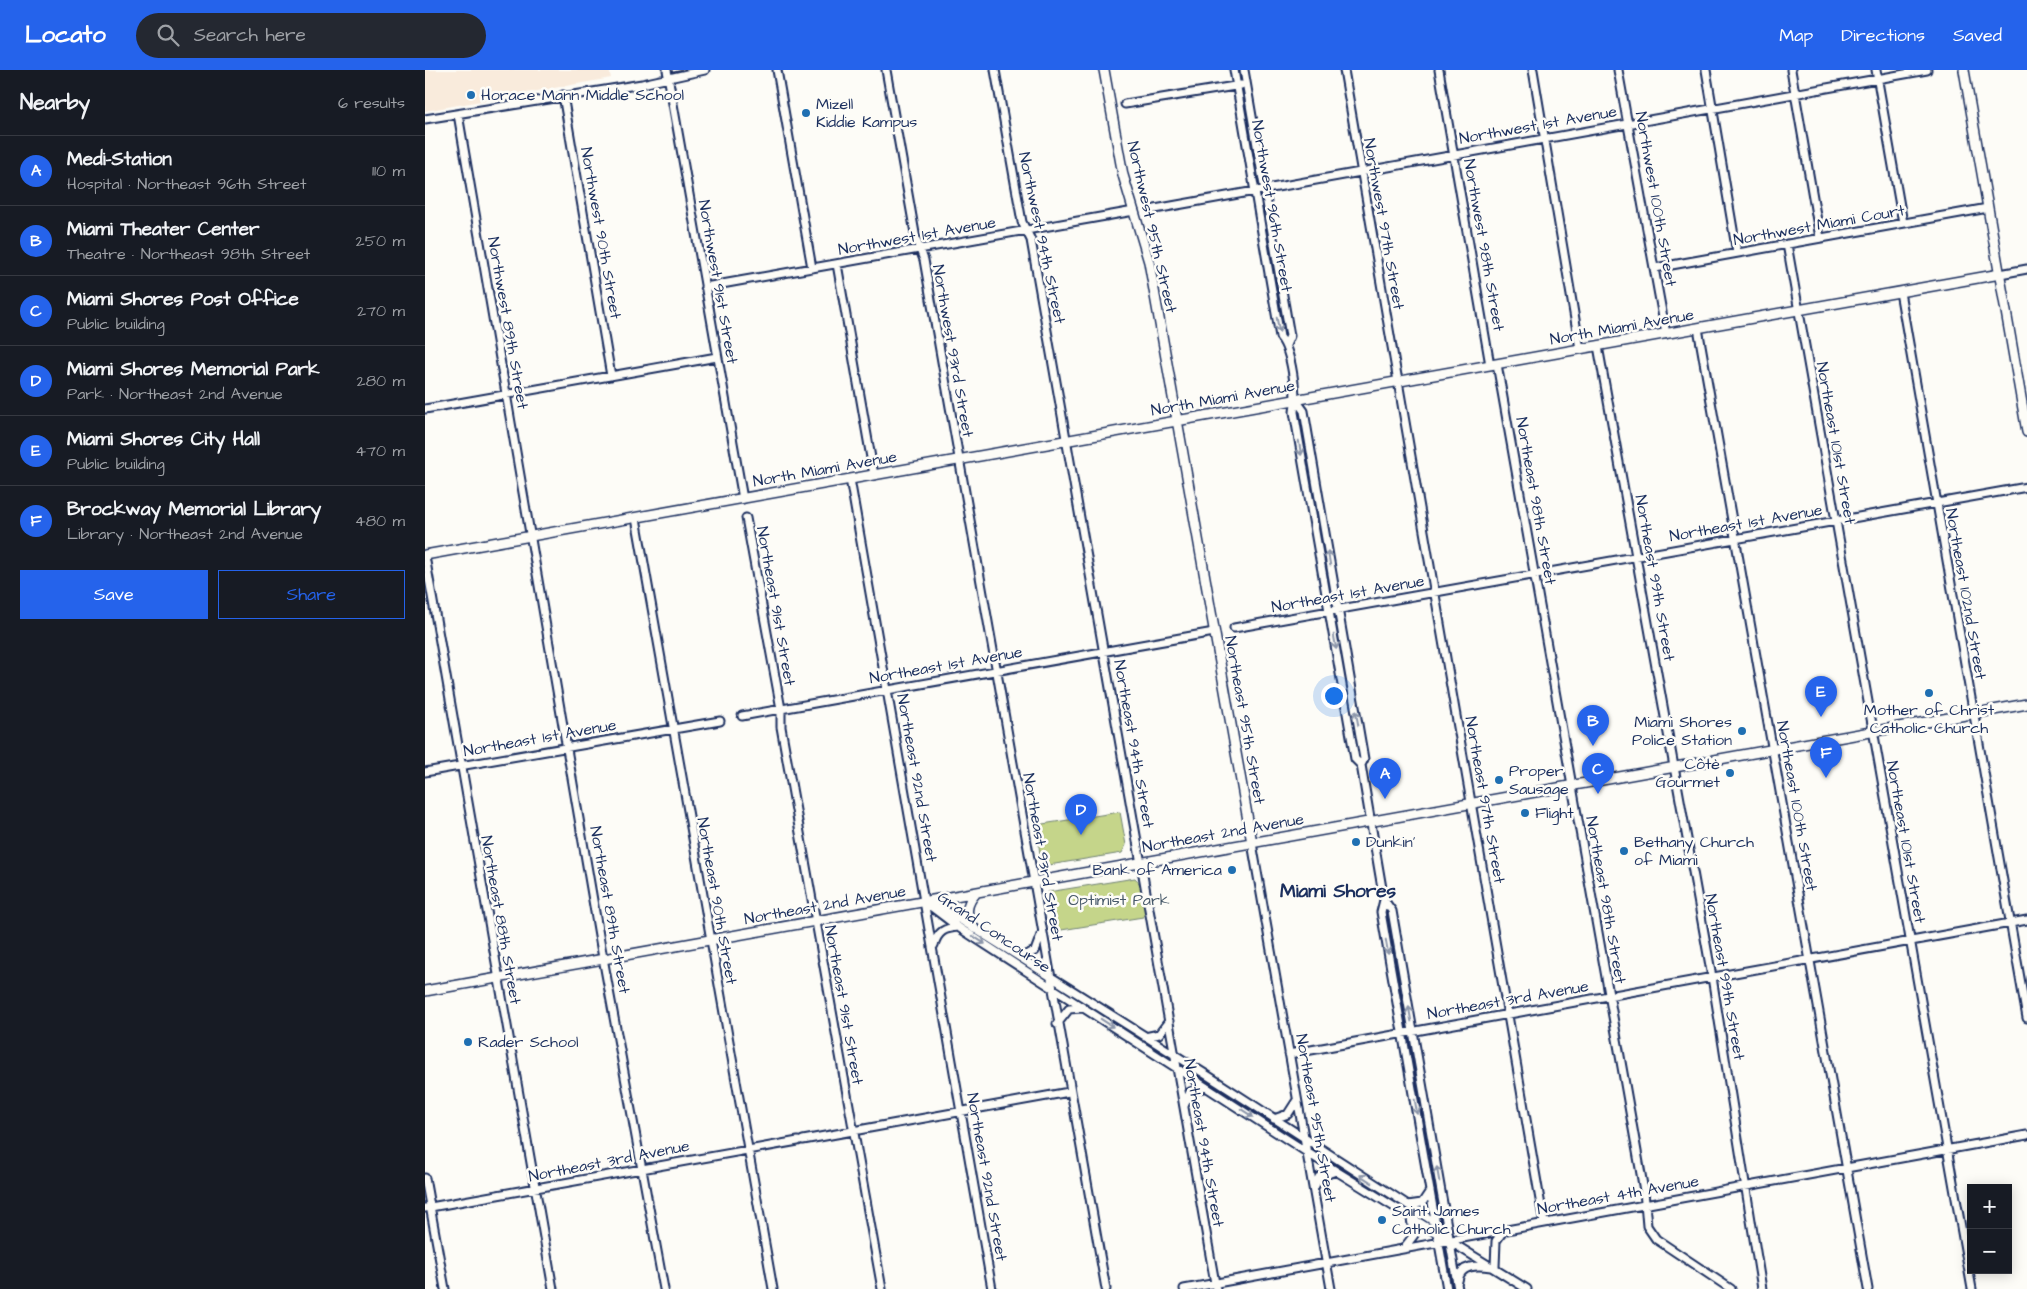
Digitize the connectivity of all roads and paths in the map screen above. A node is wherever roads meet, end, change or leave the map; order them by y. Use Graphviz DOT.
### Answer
graph roads {
  1 [pos="667,70"];
  2 [pos="705,70"];
  3 [pos="777,70"];
  4 [pos="886,70"];
  5 [pos="995,70"];
  6 [pos="1104,70"];
  7 [pos="1235,70"];
  8 [pos="1245,70"];
  9 [pos="1344,70"];
  10 [pos="1439,70"];
  11 [pos="1533,70"];
  12 [pos="1618,70"];
  13 [pos="1705,70"];
  14 [pos="1791,70"];
  15 [pos="1876,70"];
  16 [pos="1927,70"];
  17 [pos="1964,70"];
  18 [pos="668,78"];
  19 [pos="1878,79"];
  20 [pos="1247,84"];
  21 [pos="1237,86"];
  22 [pos="1795,93"];
  23 [pos="563,95"];
  24 [pos="1125,104"];
  25 [pos="1712,108"];
  26 [pos="458,114"];
  27 [pos="425,119"];
  28 [pos="1628,123"];
  29 [pos="1544,138"];
  30 [pos="1454,154"];
  31 [pos="1361,171"];
  32 [pos="1265,188"];
  33 [pos="1255,190"];
  34 [pos="1988,208"];
  35 [pos="1155,209"];
  36 [pos="1134,211"];
  37 [pos="1903,224"];
  38 [pos="1026,230"];
  39 [pos="1820,238"];
  40 [pos="1787,244"];
  41 [pos="920,249"];
  42 [pos="1737,253"];
  43 [pos="837,264"];
  44 [pos="812,268"];
  45 [pos="1655,268"];
  46 [pos="2027,269"];
  47 [pos="2000,274"];
  48 [pos="705,287"];
  49 [pos="1900,292"];
  50 [pos="1800,310"];
  51 [pos="1698,328"];
  52 [pos="1666,334"];
  53 [pos="1287,344"];
  54 [pos="1598,346"];
  55 [pos="1581,349"];
  56 [pos="717,357"];
  57 [pos="1494,365"];
  58 [pos="611,376"];
  59 [pos="1397,382"];
  60 [pos="507,395"];
  61 [pos="1296,400"];
  62 [pos="425,409"];
  63 [pos="1177,421"];
  64 [pos="2027,432"];
  65 [pos="1067,441"];
  66 [pos="958,460"];
  67 [pos="874,475"];
  68 [pos="850,479"];
  69 [pos="2027,487"];
  70 [pos="743,499"];
  71 [pos="1936,503"];
  72 [pos="635,518"];
  73 [pos="747,518"];
  74 [pos="1836,521"];
  75 [pos="530,536"];
  76 [pos="1736,538"];
  77 [pos="425,556"];
  78 [pos="1637,556"];
  79 [pos="1535,574"];
  80 [pos="1435,593"];
  81 [pos="1338,610"];
  82 [pos="1329,611"];
  83 [pos="1234,628"];
  84 [pos="1214,632"];
  85 [pos="1104,651"];
  86 [pos="996,670"];
  87 [pos="887,690"];
  88 [pos="2027,704"];
  89 [pos="781,709"];
  90 [pos="1973,714"];
  91 [pos="742,716"];
  92 [pos="720,721"];
  93 [pos="675,729"];
  94 [pos="1874,732"];
  95 [pos="568,747"];
  96 [pos="1773,750"];
  97 [pos="1361,765"];
  98 [pos="461,766"];
  99 [pos="1673,768"];
  100 [pos="425,772"];
  101 [pos="1572,786"];
  102 [pos="1472,804"];
  103 [pos="1371,822"];
  104 [pos="1252,843"];
  105 [pos="1141,864"];
  106 [pos="1033,883"];
  107 [pos="976,893"];
  108 [pos="1384,900"];
  109 [pos="925,902"];
  110 [pos="2027,920"];
  111 [pos="815,922"];
  112 [pos="2011,923"];
  113 [pos="958,927"];
  114 [pos="974,928"];
  115 [pos="1042,932"];
  116 [pos="710,941"];
  117 [pos="1909,941"];
  118 [pos="933,947"];
  119 [pos="1020,957"];
  120 [pos="604,960"];
  121 [pos="1809,960"];
  122 [pos="1049,976"];
  123 [pos="1712,977"];
  124 [pos="497,978"];
  125 [pos="1051,987"];
  126 [pos="425,991"];
  127 [pos="1608,996"];
  128 [pos="1084,1008"];
  129 [pos="1507,1015"];
  130 [pos="2027,1018"];
  131 [pos="1169,1021"];
  132 [pos="1057,1024"];
  133 [pos="1413,1032"];
  134 [pos="1403,1034"];
  135 [pos="1145,1037"];
  136 [pos="1289,1054"];
  137 [pos="1175,1055"];
  138 [pos="1177,1068"];
  139 [pos="1206,1086"];
  140 [pos="1069,1092"];
  141 [pos="1297,1100"];
  142 [pos="1184,1106"];
  143 [pos="962,1112"];
  144 [pos="1274,1118"];
  145 [pos="853,1131"];
  146 [pos="2027,1135"];
  147 [pos="1304,1139"];
  148 [pos="748,1150"];
  149 [pos="1307,1151"];
  150 [pos="1948,1151"];
  151 [pos="642,1168"];
  152 [pos="1847,1168"];
  153 [pos="1337,1171"];
  154 [pos="425,1178"];
  155 [pos="1746,1186"];
  156 [pos="535,1189"];
  157 [pos="1313,1191"];
  158 [pos="1430,1191"];
  159 [pos="1645,1204"];
  160 [pos="1407,1205"];
  161 [pos="428,1208"];
  162 [pos="1411,1218"];
  163 [pos="1544,1223"];
  164 [pos="1436,1224"];
  165 [pos="1504,1230"];
  166 [pos="1439,1238"];
  167 [pos="1450,1240"];
  168 [pos="1404,1249"];
  169 [pos="1326,1263"];
  170 [pos="1495,1267"];
  171 [pos="1216,1286"];
  172 [pos="1458,1286"];
  173 [pos="445,1289"];
  174 [pos="553,1289"];
  175 [pos="664,1289"];
  176 [pos="773,1289"];
  177 [pos="882,1289"];
  178 [pos="992,1289"];
  179 [pos="1106,1289"];
  180 [pos="1184,1289"];
  181 [pos="1331,1289"];
  182 [pos="1447,1289"];
  183 [pos="1527,1289"];
  184 [pos="1731,1289"];
  185 [pos="1762,1289"];
  186 [pos="1868,1289"];
  187 [pos="1971,1289"];
  1 -- 18 [label="street, Northwest 91st Street"];
  2 -- 18 [label="street"];
  3 -- 44 [label="street"];
  4 -- 41 [label="street, Northwest 93rd Street"];
  5 -- 38 [label="street, Northwest 94th Street"];
  6 -- 36 [label="main road, Northwest 95th Street"];
  7 -- 21 [label="street, Northwest 96th Street"];
  8 -- 20 [label="street, Northwest 96th Street"];
  9 -- 31 [label="street, Northwest 97th Street"];
  10 -- 30 [label="street, Northwest 98th Street"];
  11 -- 29 [label="street"];
  12 -- 28 [label="street, Northwest 100th Street"];
  13 -- 25 [label="street"];
  14 -- 22 [label="street"];
  15 -- 19 [label="street"];
  16 -- 19 [label="street, Northwest 1st Avenue"];
  17 -- 34 [label="main road"];
  18 -- 23 [label="street"];
  18 -- 48 [label="street, Northwest 91st Street"];
  19 -- 22 [label="street, Northwest 1st Avenue"];
  19 -- 37 [label="street"];
  20 -- 21 [label="street"];
  20 -- 32 [label="street, Northwest 96th Street"];
  21 -- 24 [label="street"];
  21 -- 33 [label="street, Northwest 96th Street"];
  22 -- 25 [label="street, Northwest 1st Avenue"];
  22 -- 39 [label="street"];
  23 -- 26 [label="street"];
  23 -- 58 [label="street, Northwest 90th Street"];
  25 -- 28 [label="street, Northwest 1st Avenue"];
  25 -- 42 [label="street"];
  26 -- 27 [label="street"];
  26 -- 60 [label="street, Northwest 89th Street"];
  28 -- 29 [label="street, Northwest 1st Avenue"];
  28 -- 45 [label="street, Northwest 100th Street"];
  29 -- 30 [label="street, Northwest 1st Avenue"];
  29 -- 55 [label="street"];
  30 -- 31 [label="street, Northwest 1st Avenue"];
  30 -- 57 [label="street, Northwest 98th Street"];
  31 -- 32 [label="street, Northwest 1st Avenue"];
  31 -- 59 [label="street, Northwest 97th Street"];
  32 -- 33 [label="street, Northwest 1st Avenue"];
  32 -- 53 [label="street, Northwest 96th Street"];
  33 -- 35 [label="street, Northwest 1st Avenue"];
  33 -- 53 [label="street, Northwest 96th Street, one-way"];
  34 -- 37 [label="street, Northwest Miami Court"];
  34 -- 47 [label="main road"];
  36 -- 38 [label="street, Northwest 1st Avenue"];
  36 -- 63 [label="main road, Northwest 95th Street"];
  37 -- 39 [label="street, Northwest Miami Court"];
  38 -- 41 [label="street, Northwest 1st Avenue"];
  38 -- 65 [label="street, Northwest 94th Street"];
  39 -- 40 [label="street, Northwest Miami Court"];
  40 -- 42 [label="street, Northwest Miami Court"];
  40 -- 50 [label="street, Northeast 101st Street"];
  41 -- 43 [label="street, Northwest 1st Avenue"];
  41 -- 66 [label="street, Northwest 93rd Street"];
  42 -- 45 [label="street, Northwest Miami Court"];
  43 -- 44 [label="street, Northwest 1st Avenue"];
  43 -- 67 [label="street"];
  44 -- 48 [label="street, Northwest 1st Avenue"];
  45 -- 52 [label="street, Northwest 100th Street"];
  46 -- 47 [label="street, North Miami Avenue"];
  47 -- 49 [label="main road, North Miami Avenue"];
  47 -- 64 [label="main road"];
  48 -- 56 [label="street, Northwest 91st Street"];
  49 -- 50 [label="main road, North Miami Avenue"];
  49 -- 71 [label="street, Northeast 102nd Street"];
  50 -- 51 [label="main road, North Miami Avenue"];
  50 -- 74 [label="street, Northeast 101st Street"];
  51 -- 52 [label="main road, North Miami Avenue"];
  51 -- 76 [label="street, Northeast 100th Street"];
  52 -- 54 [label="main road, North Miami Avenue"];
  53 -- 61 [label="street, Northwest 96th Street"];
  54 -- 55 [label="main road, North Miami Avenue"];
  54 -- 78 [label="street, Northeast 99th Street"];
  55 -- 57 [label="main road, North Miami Avenue"];
  56 -- 58 [label="street"];
  56 -- 70 [label="street, Northwest 91st Street"];
  57 -- 59 [label="main road, North Miami Avenue"];
  57 -- 79 [label="street, Northeast 98th Street"];
  58 -- 60 [label="street"];
  59 -- 61 [label="main road, North Miami Avenue"];
  59 -- 80 [label="street, Northeast 97th Street"];
  60 -- 62 [label="street"];
  60 -- 75 [label="street, Northwest 89th Street"];
  61 -- 63 [label="main road, North Miami Avenue"];
  81 -- 61 [label="street, one-way"];
  61 -- 82 [label="street, one-way"];
  63 -- 65 [label="main road, North Miami Avenue"];
  63 -- 84 [label="main road, Northeast 95th Street"];
  65 -- 66 [label="main road, North Miami Avenue"];
  65 -- 85 [label="street, Northeast 94th Street"];
  66 -- 67 [label="main road, North Miami Avenue"];
  66 -- 86 [label="street, Northeast 93rd Street"];
  67 -- 68 [label="main road, North Miami Avenue"];
  68 -- 70 [label="main road, North Miami Avenue"];
  68 -- 87 [label="street, Northeast 92nd Street"];
  69 -- 71 [label="street, Northeast 1st Avenue"];
  70 -- 72 [label="main road, North Miami Avenue"];
  71 -- 74 [label="street, Northeast 1st Avenue"];
  71 -- 90 [label="street, Northeast 102nd Street"];
  72 -- 75 [label="main road, North Miami Avenue"];
  72 -- 93 [label="street, Northeast 90th Street"];
  73 -- 89 [label="street, Northeast 91st Street"];
  74 -- 76 [label="street, Northeast 1st Avenue"];
  74 -- 94 [label="street, Northeast 101st Street"];
  75 -- 77 [label="main road, North Miami Avenue"];
  75 -- 95 [label="street, Northeast 89th Street"];
  76 -- 78 [label="street, Northeast 1st Avenue"];
  76 -- 96 [label="street, Northeast 100th Street"];
  77 -- 98 [label="street, Northeast 88th Street"];
  78 -- 79 [label="street, Northeast 1st Avenue"];
  78 -- 99 [label="street, Northeast 99th Street"];
  79 -- 80 [label="street, Northeast 1st Avenue"];
  79 -- 101 [label="street, Northeast 98th Street"];
  80 -- 81 [label="street, Northeast 1st Avenue"];
  80 -- 102 [label="street, Northeast 97th Street"];
  81 -- 82 [label="street, Northeast 1st Avenue"];
  97 -- 81 [label="street, one-way"];
  82 -- 83 [label="street, Northeast 1st Avenue"];
  82 -- 97 [label="street, one-way"];
  84 -- 85 [label="street, Northeast 1st Avenue"];
  84 -- 104 [label="main road, Northeast 95th Street"];
  85 -- 86 [label="street, Northeast 1st Avenue"];
  85 -- 105 [label="street, Northeast 94th Street"];
  86 -- 87 [label="street, Northeast 1st Avenue"];
  86 -- 106 [label="street, Northeast 93rd Street"];
  87 -- 89 [label="street, Northeast 1st Avenue"];
  87 -- 109 [label="street, Northeast 92nd Street"];
  88 -- 90 [label="main road, Northeast 2nd Avenue"];
  89 -- 91 [label="street, Northeast 1st Avenue"];
  89 -- 111 [label="street, Northeast 91st Street"];
  90 -- 94 [label="main road, Northeast 2nd Avenue"];
  90 -- 112 [label="street, Northeast 102nd Street"];
  92 -- 93 [label="street, Northeast 1st Avenue"];
  93 -- 95 [label="street, Northeast 1st Avenue"];
  93 -- 116 [label="street, Northeast 90th Street"];
  94 -- 96 [label="main road, Northeast 2nd Avenue"];
  94 -- 117 [label="street, Northeast 101st Street"];
  95 -- 98 [label="street, Northeast 1st Avenue"];
  95 -- 120 [label="street, Northeast 89th Street"];
  96 -- 99 [label="main road, Northeast 2nd Avenue"];
  96 -- 121 [label="street, Northeast 100th Street"];
  97 -- 103 [label="street"];
  98 -- 100 [label="street, Northeast 1st Avenue"];
  98 -- 124 [label="street, Northeast 88th Street"];
  99 -- 101 [label="main road, Northeast 2nd Avenue"];
  99 -- 123 [label="street, Northeast 99th Street"];
  101 -- 102 [label="main road, Northeast 2nd Avenue"];
  101 -- 127 [label="street, Northeast 98th Street"];
  102 -- 103 [label="main road, Northeast 2nd Avenue"];
  102 -- 129 [label="street, Northeast 97th Street"];
  103 -- 104 [label="main road, Northeast 2nd Avenue"];
  103 -- 108 [label="street"];
  104 -- 105 [label="main road, Northeast 2nd Avenue"];
  104 -- 136 [label="street, Northeast 95th Street"];
  105 -- 106 [label="main road, Northeast 2nd Avenue"];
  105 -- 131 [label="street, Northeast 94th Street"];
  106 -- 107 [label="main road, Northeast 2nd Avenue"];
  106 -- 115 [label="street, Northeast 93rd Street"];
  107 -- 109 [label="main road, Northeast 2nd Avenue"];
  107 -- 114 [label="main road"];
  133 -- 108 [label="street, one-way"];
  108 -- 134 [label="street, one-way"];
  109 -- 111 [label="main road, Northeast 2nd Avenue"];
  109 -- 113 [label="street, Grand Concourse"];
  109 -- 114 [label="street, Grand Concourse"];
  109 -- 118 [label="street, Northeast 92nd Street"];
  110 -- 112 [label="street, Northeast 3rd Avenue"];
  111 -- 116 [label="main road, Northeast 2nd Avenue"];
  111 -- 145 [label="street, Northeast 91st Street"];
  112 -- 117 [label="street, Northeast 3rd Avenue"];
  112 -- 130 [label="street, Northeast 102nd Street"];
  113 -- 118 [label="street"];
  113 -- 125 [label="street, Grand Concourse, one-way"];
  114 -- 119 [label="street, Grand Concourse"];
  115 -- 119 [label="street"];
  115 -- 122 [label="street, Northeast 93rd Street"];
  116 -- 120 [label="main road, Northeast 2nd Avenue"];
  116 -- 148 [label="street, Northeast 90th Street"];
  117 -- 121 [label="street, Northeast 3rd Avenue"];
  117 -- 150 [label="street, Northeast 101st Street"];
  118 -- 143 [label="street, Northeast 92nd Street"];
  119 -- 122 [label="street, Grand Concourse"];
  120 -- 124 [label="main road, Northeast 2nd Avenue"];
  120 -- 151 [label="street, Northeast 89th Street"];
  121 -- 123 [label="street, Northeast 3rd Avenue"];
  121 -- 152 [label="street, Northeast 100th Street"];
  122 -- 125 [label="street, Northeast 93rd Street"];
  122 -- 135 [label="street, Grand Concourse"];
  123 -- 127 [label="street, Northeast 3rd Avenue"];
  123 -- 155 [label="street, Northeast 99th Street"];
  124 -- 126 [label="main road, Northeast 2nd Avenue"];
  124 -- 156 [label="street, Northeast 88th Street"];
  125 -- 128 [label="street, Grand Concourse"];
  125 -- 132 [label="street, Northeast 93rd Street"];
  127 -- 129 [label="street, Northeast 3rd Avenue"];
  127 -- 159 [label="street, Northeast 98th Street"];
  128 -- 132 [label="street"];
  128 -- 138 [label="street, Grand Concourse, one-way"];
  129 -- 133 [label="street, Northeast 3rd Avenue"];
  129 -- 163 [label="street, Northeast 97th Street"];
  131 -- 135 [label="street"];
  131 -- 137 [label="street, Northeast 94th Street"];
  132 -- 140 [label="street, Northeast 93rd Street"];
  133 -- 134 [label="street, Northeast 3rd Avenue"];
  167 -- 133 [label="street, one-way"];
  134 -- 136 [label="street, Northeast 3rd Avenue"];
  134 -- 158 [label="street, one-way"];
  135 -- 137 [label="street, Grand Concourse"];
  136 -- 141 [label="street, Northeast 95th Street"];
  137 -- 138 [label="street, Northeast 94th Street"];
  137 -- 144 [label="street, Grand Concourse"];
  138 -- 139 [label="street, Grand Concourse"];
  138 -- 142 [label="street, Northeast 94th Street"];
  139 -- 142 [label="street"];
  139 -- 149 [label="street, Grand Concourse, one-way"];
  140 -- 143 [label="street, Northeast 3rd Avenue"];
  140 -- 179 [label="street, Northeast 93rd Street"];
  141 -- 144 [label="street"];
  141 -- 147 [label="street, Northeast 95th Street"];
  142 -- 171 [label="street, Northeast 94th Street"];
  143 -- 145 [label="street, Northeast 3rd Avenue"];
  143 -- 178 [label="street, Northeast 92nd Street"];
  144 -- 147 [label="street, Grand Concourse"];
  145 -- 148 [label="street, Northeast 3rd Avenue"];
  145 -- 177 [label="street, Northeast 91st Street"];
  146 -- 150 [label="street, Northeast 4th Avenue"];
  147 -- 149 [label="street, Northeast 95th Street"];
  160 -- 147 [label="street, Grand Concourse, one-way"];
  148 -- 151 [label="street, Northeast 3rd Avenue"];
  148 -- 176 [label="street, Northeast 90th Street"];
  149 -- 153 [label="street, Grand Concourse"];
  149 -- 157 [label="street, Northeast 95th Street"];
  150 -- 152 [label="street, Northeast 4th Avenue"];
  150 -- 187 [label="street, Northeast 101st Street"];
  151 -- 156 [label="street, Northeast 3rd Avenue"];
  151 -- 175 [label="street, Northeast 89th Street"];
  152 -- 155 [label="street, Northeast 4th Avenue"];
  152 -- 186 [label="street, Northeast 100th Street"];
  153 -- 157 [label="street"];
  153 -- 162 [label="street, Grand Concourse"];
  154 -- 161 [label="street"];
  155 -- 159 [label="street, Northeast 4th Avenue"];
  155 -- 185 [label="street, Northeast 99th Street"];
  156 -- 161 [label="street, Northeast 3rd Avenue"];
  156 -- 174 [label="street, Northeast 88th Street"];
  157 -- 169 [label="street, Northeast 95th Street"];
  158 -- 160 [label="street"];
  158 -- 164 [label="street"];
  159 -- 163 [label="street, Northeast 4th Avenue"];
  159 -- 184 [label="street, Northeast 98th Street"];
  160 -- 164 [label="street, Grand Concourse"];
  161 -- 173 [label="street"];
  162 -- 166 [label="street, Grand Concourse"];
  162 -- 168 [label="street"];
  163 -- 165 [label="street, Northeast 4th Avenue"];
  164 -- 166 [label="street"];
  164 -- 167 [label="street, Grand Concourse"];
  165 -- 167 [label="street, Northeast 4th Avenue"];
  165 -- 170 [label="street"];
  166 -- 167 [label="street, Northeast 4th Avenue"];
  166 -- 168 [label="street, Northeast 4th Avenue"];
  166 -- 182 [label="street"];
  167 -- 170 [label="street, Grand Concourse"];
  167 -- 172 [label="street"];
  168 -- 169 [label="street, Northeast 4th Avenue"];
  169 -- 171 [label="street, Northeast 4th Avenue"];
  169 -- 181 [label="street, Northeast 95th Street"];
  170 -- 172 [label="street"];
  170 -- 183 [label="street, Grand Concourse"];
  171 -- 180 [label="street, Northeast 4th Avenue"];
}
